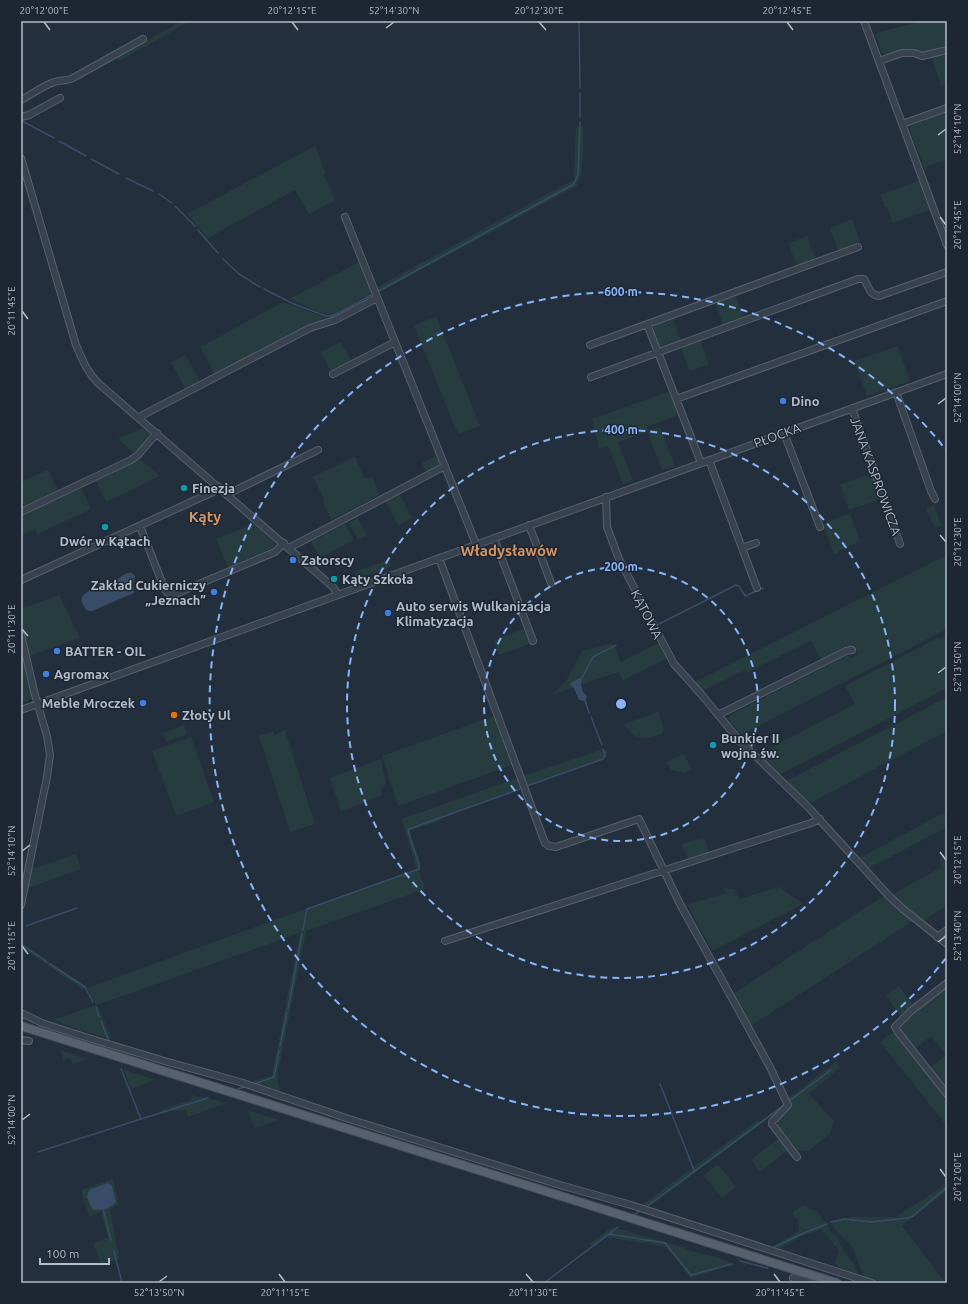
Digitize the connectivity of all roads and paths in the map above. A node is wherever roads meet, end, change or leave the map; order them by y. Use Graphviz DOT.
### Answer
graph roads {
  1 [pos="864,21"];
  2 [pos="143,40"];
  3 [pos="947,50"];
  4 [pos="879,61"];
  5 [pos="60,98"];
  6 [pos="21,100"];
  7 [pos="947,108"];
  8 [pos="21,117"];
  9 [pos="902,124"];
  10 [pos="21,158"];
  11 [pos="345,217"];
  12 [pos="947,245"];
  13 [pos="858,247"];
  14 [pos="947,272"];
  15 [pos="377,298"];
  16 [pos="947,301"];
  17 [pos="647,324"];
  18 [pos="395,342"];
  19 [pos="590,345"];
  20 [pos="658,352"];
  21 [pos="333,374"];
  22 [pos="947,374"];
  23 [pos="591,378"];
  24 [pos="896,392"];
  25 [pos="676,399"];
  26 [pos="852,408"];
  27 [pos="139,417"];
  28 [pos="157,433"];
  29 [pos="784,433"];
  30 [pos="318,450"];
  31 [pos="709,460"];
  32 [pos="701,463"];
  33 [pos="445,466"];
  34 [pos="219,487"];
  35 [pos="229,495"];
  36 [pos="606,497"];
  37 [pos="935,499"];
  38 [pos="21,512"];
  39 [pos="529,525"];
  40 [pos="140,526"];
  41 [pos="820,527"];
  42 [pos="494,538"];
  43 [pos="756,542"];
  44 [pos="284,543"];
  45 [pos="476,544"];
  46 [pos="900,544"];
  47 [pos="290,548"];
  48 [pos="742,548"];
  49 [pos="439,558"];
  50 [pos="21,580"];
  51 [pos="551,583"];
  52 [pos="757,588"];
  53 [pos="338,595"];
  54 [pos="21,634"];
  55 [pos="533,641"];
  56 [pos="852,650"];
  57 [pos="38,704"];
  58 [pos="21,710"];
  59 [pos="718,716"];
  60 [pos="820,819"];
  61 [pos="663,870"];
  62 [pos="21,905"];
  63 [pos="947,930"];
  64 [pos="937,936"];
  65 [pos="444,942"];
  66 [pos="947,944"];
  67 [pos="947,983"];
  68 [pos="21,1013"];
  69 [pos="21,1026"];
  70 [pos="21,1040"];
  71 [pos="29,1041"];
  72 [pos="947,1094"];
  73 [pos="797,1157"];
  74 [pos="793,1278"];
  75 [pos="811,1283"];
  76 [pos="837,1283"];
  77 [pos="872,1283"];
  1 -- 4 [label="street"];
  2 -- 6 [label="street"];
  3 -- 4 [label="street"];
  4 -- 9 [label="street"];
  5 -- 8 [label="street"];
  7 -- 9 [label="street"];
  9 -- 12 [label="street"];
  10 -- 27 [label="street"];
  11 -- 15 [label="street"];
  13 -- 17 [label="street"];
  14 -- 20 [label="street"];
  15 -- 18 [label="street"];
  15 -- 27 [label="street"];
  16 -- 25 [label="street"];
  17 -- 19 [label="street"];
  17 -- 20 [label="street"];
  18 -- 21 [label="street"];
  18 -- 33 [label="street"];
  20 -- 23 [label="street"];
  20 -- 25 [label="street"];
  22 -- 24 [label="street, PŁOCKA"];
  24 -- 26 [label="street, PŁOCKA"];
  24 -- 37 [label="street"];
  25 -- 32 [label="street"];
  26 -- 29 [label="street, PŁOCKA"];
  26 -- 46 [label="street, JANA KASPROWICZA"];
  27 -- 28 [label="street"];
  28 -- 34 [label="street"];
  28 -- 38 [label="street"];
  29 -- 31 [label="street, PŁOCKA"];
  29 -- 41 [label="street"];
  30 -- 35 [label="street"];
  31 -- 32 [label="street, PŁOCKA"];
  31 -- 48 [label="street"];
  32 -- 36 [label="street, PŁOCKA"];
  33 -- 45 [label="street"];
  33 -- 47 [label="street"];
  34 -- 35 [label="street"];
  34 -- 40 [label="street"];
  35 -- 44 [label="street"];
  36 -- 39 [label="street, PŁOCKA"];
  36 -- 59 [label="street, KĄTOWA"];
  39 -- 42 [label="street, PŁOCKA"];
  39 -- 51 [label="street"];
  40 -- 44 [label="street"];
  40 -- 50 [label="street"];
  42 -- 45 [label="street, PŁOCKA"];
  42 -- 55 [label="street"];
  43 -- 48 [label="street"];
  44 -- 47 [label="street"];
  45 -- 49 [label="street, PŁOCKA"];
  47 -- 53 [label="street"];
  48 -- 52 [label="street"];
  49 -- 53 [label="street, PŁOCKA"];
  49 -- 61 [label="street"];
  53 -- 57 [label="street, PŁOCKA"];
  54 -- 57 [label="street"];
  56 -- 59 [label="street"];
  57 -- 58 [label="street, PŁOCKA"];
  57 -- 62 [label="street"];
  59 -- 60 [label="street, KĄTOWA"];
  60 -- 61 [label="street"];
  60 -- 64 [label="street, KĄTOWA"];
  61 -- 65 [label="street"];
  61 -- 73 [label="street"];
  63 -- 64 [label="street"];
  64 -- 66 [label="street, KĄTOWA"];
  67 -- 72 [label="street"];
  68 -- 77 [label="street"];
  69 -- 76 [label="main road"];
  70 -- 71 [label="street"];
  74 -- 75 [label="street"];
}
